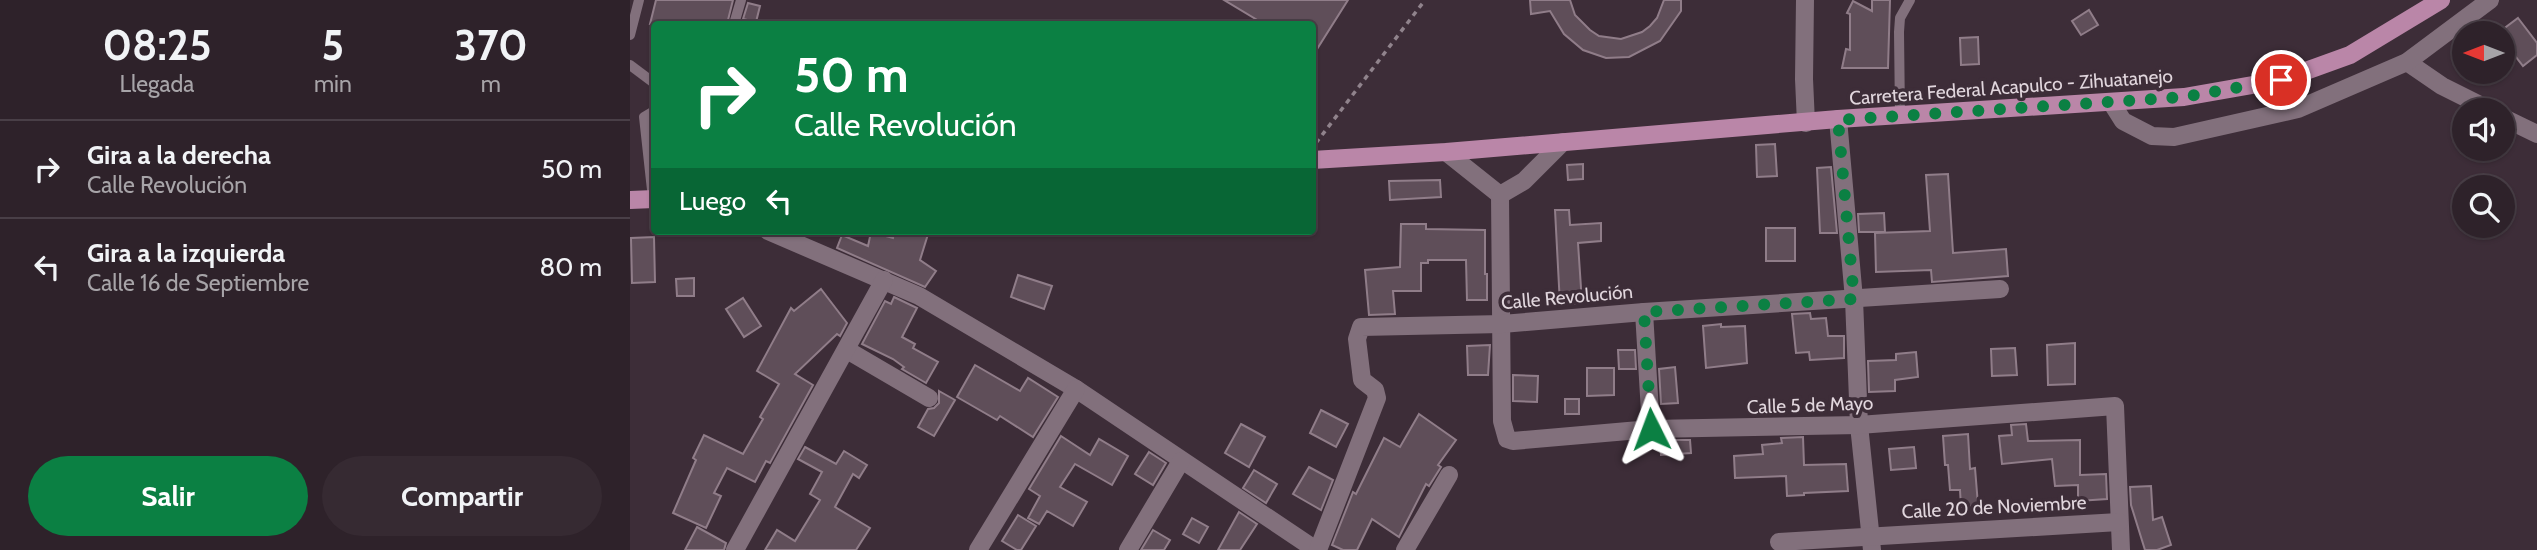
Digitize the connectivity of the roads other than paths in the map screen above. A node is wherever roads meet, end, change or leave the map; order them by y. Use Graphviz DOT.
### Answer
graph roads {
  1 [pos="639,0"];
  2 [pos="740,0"];
  3 [pos="1805,0"];
  4 [pos="1910,0"];
  5 [pos="2441,0"];
  6 [pos="2490,0"];
  7 [pos="735,21"];
  8 [pos="630,35"];
  9 [pos="2407,62"];
  10 [pos="630,65"];
  11 [pos="651,81"];
  12 [pos="2466,98"];
  13 [pos="2111,102"];
  14 [pos="651,113"];
  15 [pos="1900,116"];
  16 [pos="1838,120"];
  17 [pos="1806,123"];
  18 [pos="2515,123"];
  19 [pos="2537,134"];
  20 [pos="1563,142"];
  21 [pos="1446,152"];
  22 [pos="1316,160"];
  23 [pos="651,174"];
  24 [pos="1500,195"];
  25 [pos="651,199"];
  26 [pos="630,201"];
  27 [pos="777,235"];
  28 [pos="884,280"];
  29 [pos="2000,289"];
  30 [pos="1854,299"];
  31 [pos="1644,312"];
  32 [pos="1502,324"];
  33 [pos="847,350"];
  34 [pos="1076,389"];
  35 [pos="929,398"];
  36 [pos="1859,425"];
  37 [pos="1651,429"];
  38 [pos="1181,461"];
  39 [pos="1449,475"];
  40 [pos="2119,522"];
  41 [pos="1779,542"];
  42 [pos="1871,542"];
  43 [pos="735,550"];
  44 [pos="978,550"];
  45 [pos="1128,550"];
  46 [pos="1317,550"];
  47 [pos="1405,550"];
  48 [pos="2121,550"];
  1 -- 8 [label="lane"];
  2 -- 7 [label="lane"];
  3 -- 17 [label="street"];
  4 -- 15 [label="lane"];
  5 -- 13 [label="main road, Carretera Federal Acapulco - Zihuatanejo"];
  6 -- 9 [label="street"];
  9 -- 12 [label="street"];
  9 -- 13 [label="street"];
  10 -- 11 [label="lane"];
  13 -- 15 [label="main road, Carretera Federal Acapulco - Zihuatanejo"];
  14 -- 23 [label="lane"];
  15 -- 16 [label="main road, Carretera Federal Acapulco - Zihuatanejo"];
  16 -- 17 [label="main road, Carretera Federal Acapulco - Zihuatanejo"];
  16 -- 30 [label="street"];
  17 -- 20 [label="main road, Carretera Federal Acapulco - Zihuatanejo"];
  18 -- 19 [label="street"];
  20 -- 21 [label="main road, Carretera Federal Acapulco - Zihuatanejo"];
  20 -- 24 [label="street"];
  21 -- 22 [label="main road, Carretera Federal Acapulco - Zihuatanejo"];
  21 -- 24 [label="street"];
  24 -- 32 [label="street"];
  25 -- 26 [label="main road"];
  27 -- 28 [label="street"];
  28 -- 33 [label="street"];
  28 -- 34 [label="street"];
  29 -- 30 [label="street, Calle Revolución"];
  30 -- 31 [label="street, Calle Revolución"];
  30 -- 36 [label="street"];
  31 -- 32 [label="street, Calle Revolución"];
  31 -- 37 [label="street"];
  32 -- 37 [label="street, Calle 5 de Mayo"];
  32 -- 46 [label="street, Calle Revolución"];
  33 -- 35 [label="street"];
  33 -- 43 [label="street"];
  34 -- 38 [label="street"];
  34 -- 44 [label="street"];
  36 -- 37 [label="street, Calle 5 de Mayo"];
  36 -- 40 [label="street, Calle 5 de Mayo"];
  36 -- 42 [label="street"];
  38 -- 45 [label="street"];
  38 -- 46 [label="street"];
  39 -- 47 [label="street"];
  40 -- 42 [label="street, Calle 20 de Noviembre"];
  40 -- 48 [label="street"];
  41 -- 42 [label="street, Calle 20 de Noviembre"];
}
